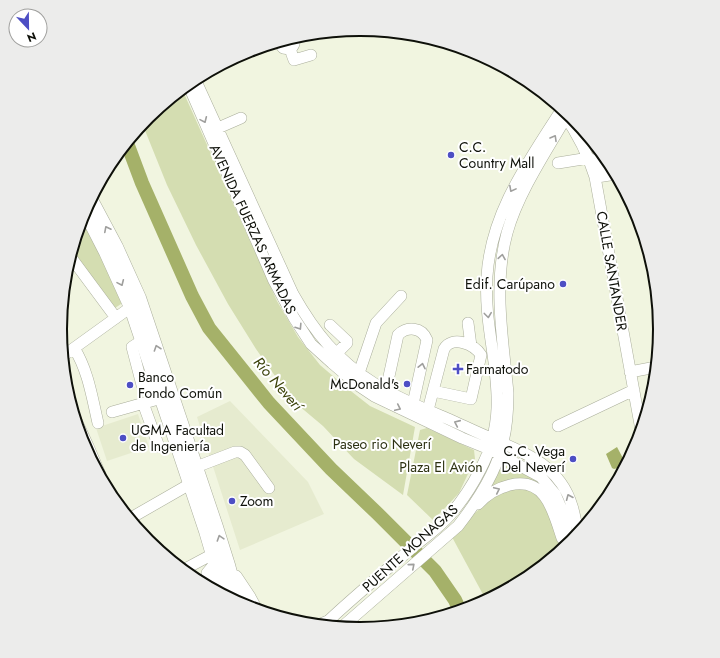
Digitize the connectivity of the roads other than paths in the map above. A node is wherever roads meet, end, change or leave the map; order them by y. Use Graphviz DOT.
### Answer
graph roads {
  1 [pos="294,44"];
  2 [pos="282,47"];
  3 [pos="290,49"];
  4 [pos="311,55"];
  5 [pos="198,85"];
  6 [pos="191,90"];
  7 [pos="560,115"];
  8 [pos="561,116"];
  9 [pos="241,118"];
  10 [pos="218,128"];
  11 [pos="574,130"];
  12 [pos="589,158"];
  13 [pos="598,159"];
  14 [pos="558,163"];
  15 [pos="609,175"];
  16 [pos="599,177"];
  17 [pos="94,206"];
  18 [pos="88,219"];
  19 [pos="75,263"];
  20 [pos="401,296"];
  21 [pos="130,305"];
  22 [pos="115,316"];
  23 [pos="468,323"];
  24 [pos="330,325"];
  25 [pos="472,346"];
  26 [pos="68,347"];
  27 [pos="74,348"];
  28 [pos="68,352"];
  29 [pos="336,354"];
  30 [pos="493,354"];
  31 [pos="480,362"];
  32 [pos="650,368"];
  33 [pos="630,372"];
  34 [pos="359,373"];
  35 [pos="476,379"];
  36 [pos="496,379"];
  37 [pos="386,390"];
  38 [pos="634,390"];
  39 [pos="433,391"];
  40 [pos="159,392"];
  41 [pos="143,403"];
  42 [pos="413,404"];
  43 [pos="428,410"];
  44 [pos="112,412"];
  45 [pos="639,418"];
  46 [pos="98,423"];
  47 [pos="558,426"];
  48 [pos="495,444"];
  49 [pos="159,447"];
  50 [pos="499,454"];
  51 [pos="196,468"];
  52 [pos="190,484"];
  53 [pos="269,488"];
  54 [pos="468,514"];
  55 [pos="135,516"];
  56 [pos="577,526"];
  57 [pos="567,536"];
  58 [pos="563,540"];
  59 [pos="219,561"];
  60 [pos="191,568"];
  61 [pos="208,580"];
  62 [pos="233,593"];
  63 [pos="251,601"];
  64 [pos="330,620"];
  65 [pos="349,621"];
  1 -- 3 [label="street"];
  2 -- 3 [label="street"];
  3 -- 4 [label="street"];
  5 -- 10 [label="street, AVENIDA FUERZAS ARMADAS"];
  6 -- 48 [label="street, AVENIDA FUERZAS ARMADAS, one-way"];
  7 -- 30 [label="street, one-way"];
  48 -- 8 [label="street, one-way"];
  9 -- 10 [label="street"];
  10 -- 29 [label="street, AVENIDA FUERZAS ARMADAS"];
  11 -- 12 [label="street, CALLE SANTANDER"];
  12 -- 14 [label="street"];
  12 -- 16 [label="street, CALLE SANTANDER"];
  13 -- 16 [label="street"];
  15 -- 16 [label="street"];
  16 -- 33 [label="street, CALLE SANTANDER"];
  51 -- 17 [label="main road, one-way"];
  18 -- 21 [label="main road, one-way"];
  19 -- 22 [label="street"];
  20 -- 34 [label="street"];
  21 -- 22 [label="street"];
  21 -- 40 [label="main road"];
  22 -- 26 [label="street"];
  22 -- 27 [label="street"];
  23 -- 25 [label="street"];
  24 -- 29 [label="street"];
  25 -- 31 [label="street"];
  25 -- 39 [label="street"];
  27 -- 28 [label="street"];
  27 -- 46 [label="street"];
  29 -- 34 [label="street, AVENIDA FUERZAS ARMADAS"];
  30 -- 31 [label="street"];
  30 -- 36 [label="street"];
  31 -- 35 [label="street"];
  31 -- 39 [label="street"];
  32 -- 33 [label="street"];
  33 -- 38 [label="street, CALLE SANTANDER"];
  34 -- 37 [label="street, AVENIDA FUERZAS ARMADAS"];
  35 -- 36 [label="street"];
  35 -- 39 [label="street"];
  36 -- 48 [label="street"];
  37 -- 42 [label="street, AVENIDA FUERZAS ARMADAS"];
  42 -- 37 [label="street, one-way"];
  38 -- 45 [label="street, CALLE SANTANDER"];
  38 -- 47 [label="street"];
  39 -- 43 [label="street"];
  40 -- 41 [label="street"];
  40 -- 52 [label="main road"];
  41 -- 44 [label="street"];
  41 -- 49 [label="street"];
  42 -- 43 [label="street, AVENIDA FUERZAS ARMADAS"];
  48 -- 43 [label="street, AVENIDA FUERZAS ARMADAS, one-way"];
  48 -- 50 [label="street, AVENIDA FUERZAS ARMADAS"];
  56 -- 48 [label="street, AVENIDA FUERZAS ARMADAS, one-way"];
  48 -- 64 [label="street, PUENTE MONAGAS"];
  50 -- 54 [label="street, PUENTE MONAGAS"];
  50 -- 57 [label="street, AVENIDA FUERZAS ARMADAS"];
  51 -- 53 [label="street"];
  59 -- 51 [label="main road, one-way"];
  52 -- 55 [label="street"];
  52 -- 59 [label="main road"];
  54 -- 58 [label="street, one-way"];
  65 -- 54 [label="street, PUENTE MONAGAS, one-way"];
  59 -- 60 [label="street"];
  59 -- 61 [label="street"];
  59 -- 62 [label="main road"];
  59 -- 63 [label="main road"];
}
